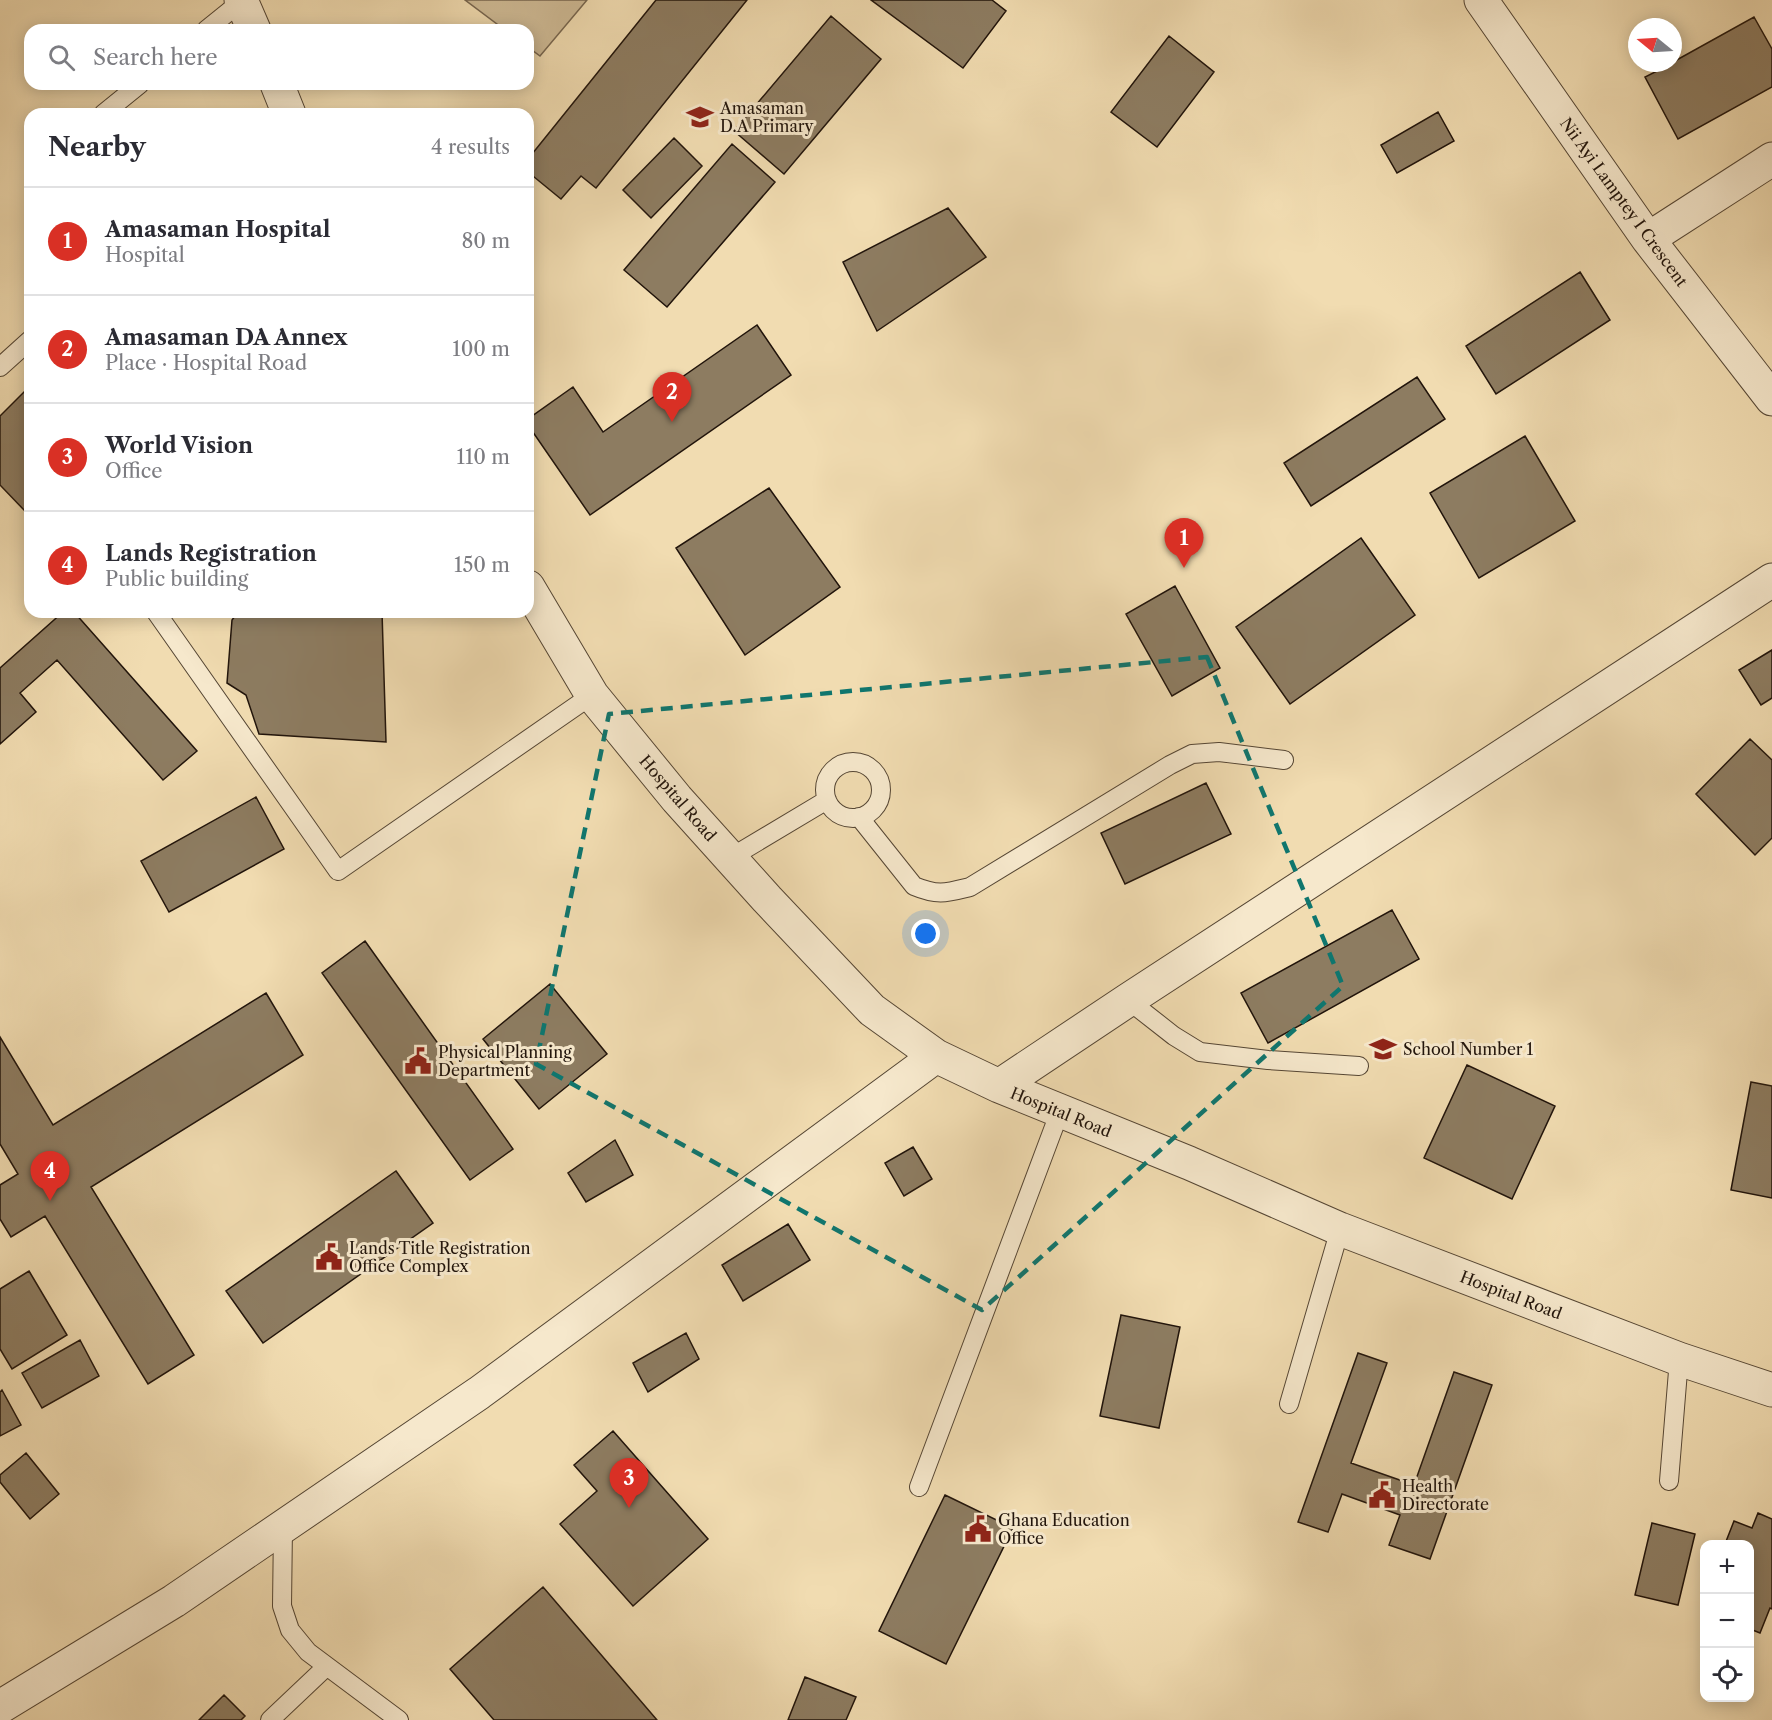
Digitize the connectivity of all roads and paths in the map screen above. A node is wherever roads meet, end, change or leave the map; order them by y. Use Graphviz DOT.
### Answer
graph roads {
  1 [pos="241,0"];
  2 [pos="1481,0"];
  3 [pos="213,24"];
  4 [pos="251,24"];
  5 [pos="133,90"];
  6 [pos="279,90"];
  7 [pos="110,108"];
  8 [pos="287,108"];
  9 [pos="1772,159"];
  10 [pos="1648,239"];
  11 [pos="24,345"];
  12 [pos="0,367"];
  13 [pos="1772,399"];
  14 [pos="1772,580"];
  15 [pos="534,597"];
  16 [pos="160,618"];
  17 [pos="592,695"];
  18 [pos="1284,760"];
  19 [pos="827,800"];
  20 [pos="859,817"];
  21 [pos="730,858"];
  22 [pos="1128,1000"];
  23 [pos="936,1056"];
  24 [pos="1359,1066"];
  25 [pos="999,1086"];
  26 [pos="1060,1111"];
  27 [pos="1340,1229"];
  28 [pos="1679,1359"];
  29 [pos="1772,1390"];
  30 [pos="1289,1404"];
  31 [pos="1669,1481"];
  32 [pos="919,1487"];
  33 [pos="283,1527"];
  34 [pos="326,1667"];
  35 [pos="0,1707"];
  36 [pos="0,1716"];
  37 [pos="5,1720"];
  38 [pos="270,1720"];
  39 [pos="399,1720"];
  1 -- 3 [label="lane"];
  1 -- 4 [label="street"];
  2 -- 10 [label="street, Nii Ayi Lamptey I Crescent"];
  5 -- 7 [label="lane"];
  6 -- 8 [label="street"];
  9 -- 10 [label="street"];
  10 -- 13 [label="street, Nii Ayi Lamptey I Crescent"];
  11 -- 12 [label="lane"];
  14 -- 22 [label="street"];
  15 -- 17 [label="street, Hospital Road"];
  16 -- 17 [label="lane"];
  17 -- 21 [label="street, Hospital Road"];
  18 -- 20 [label="lane"];
  19 -- 20 [label="lane"];
  19 -- 20 [label="lane"];
  19 -- 21 [label="lane"];
  21 -- 23 [label="street, Hospital Road"];
  22 -- 24 [label="lane"];
  22 -- 25 [label="street"];
  23 -- 25 [label="street, Hospital Road"];
  23 -- 33 [label="street"];
  25 -- 26 [label="street, Hospital Road"];
  26 -- 27 [label="street, Hospital Road"];
  26 -- 32 [label="lane"];
  27 -- 28 [label="street, Hospital Road"];
  27 -- 30 [label="lane"];
  28 -- 29 [label="street, Hospital Road"];
  28 -- 31 [label="lane"];
  33 -- 34 [label="lane"];
  33 -- 35 [label="street"];
  34 -- 38 [label="lane"];
  34 -- 39 [label="lane"];
  36 -- 37 [label="lane"];
}
